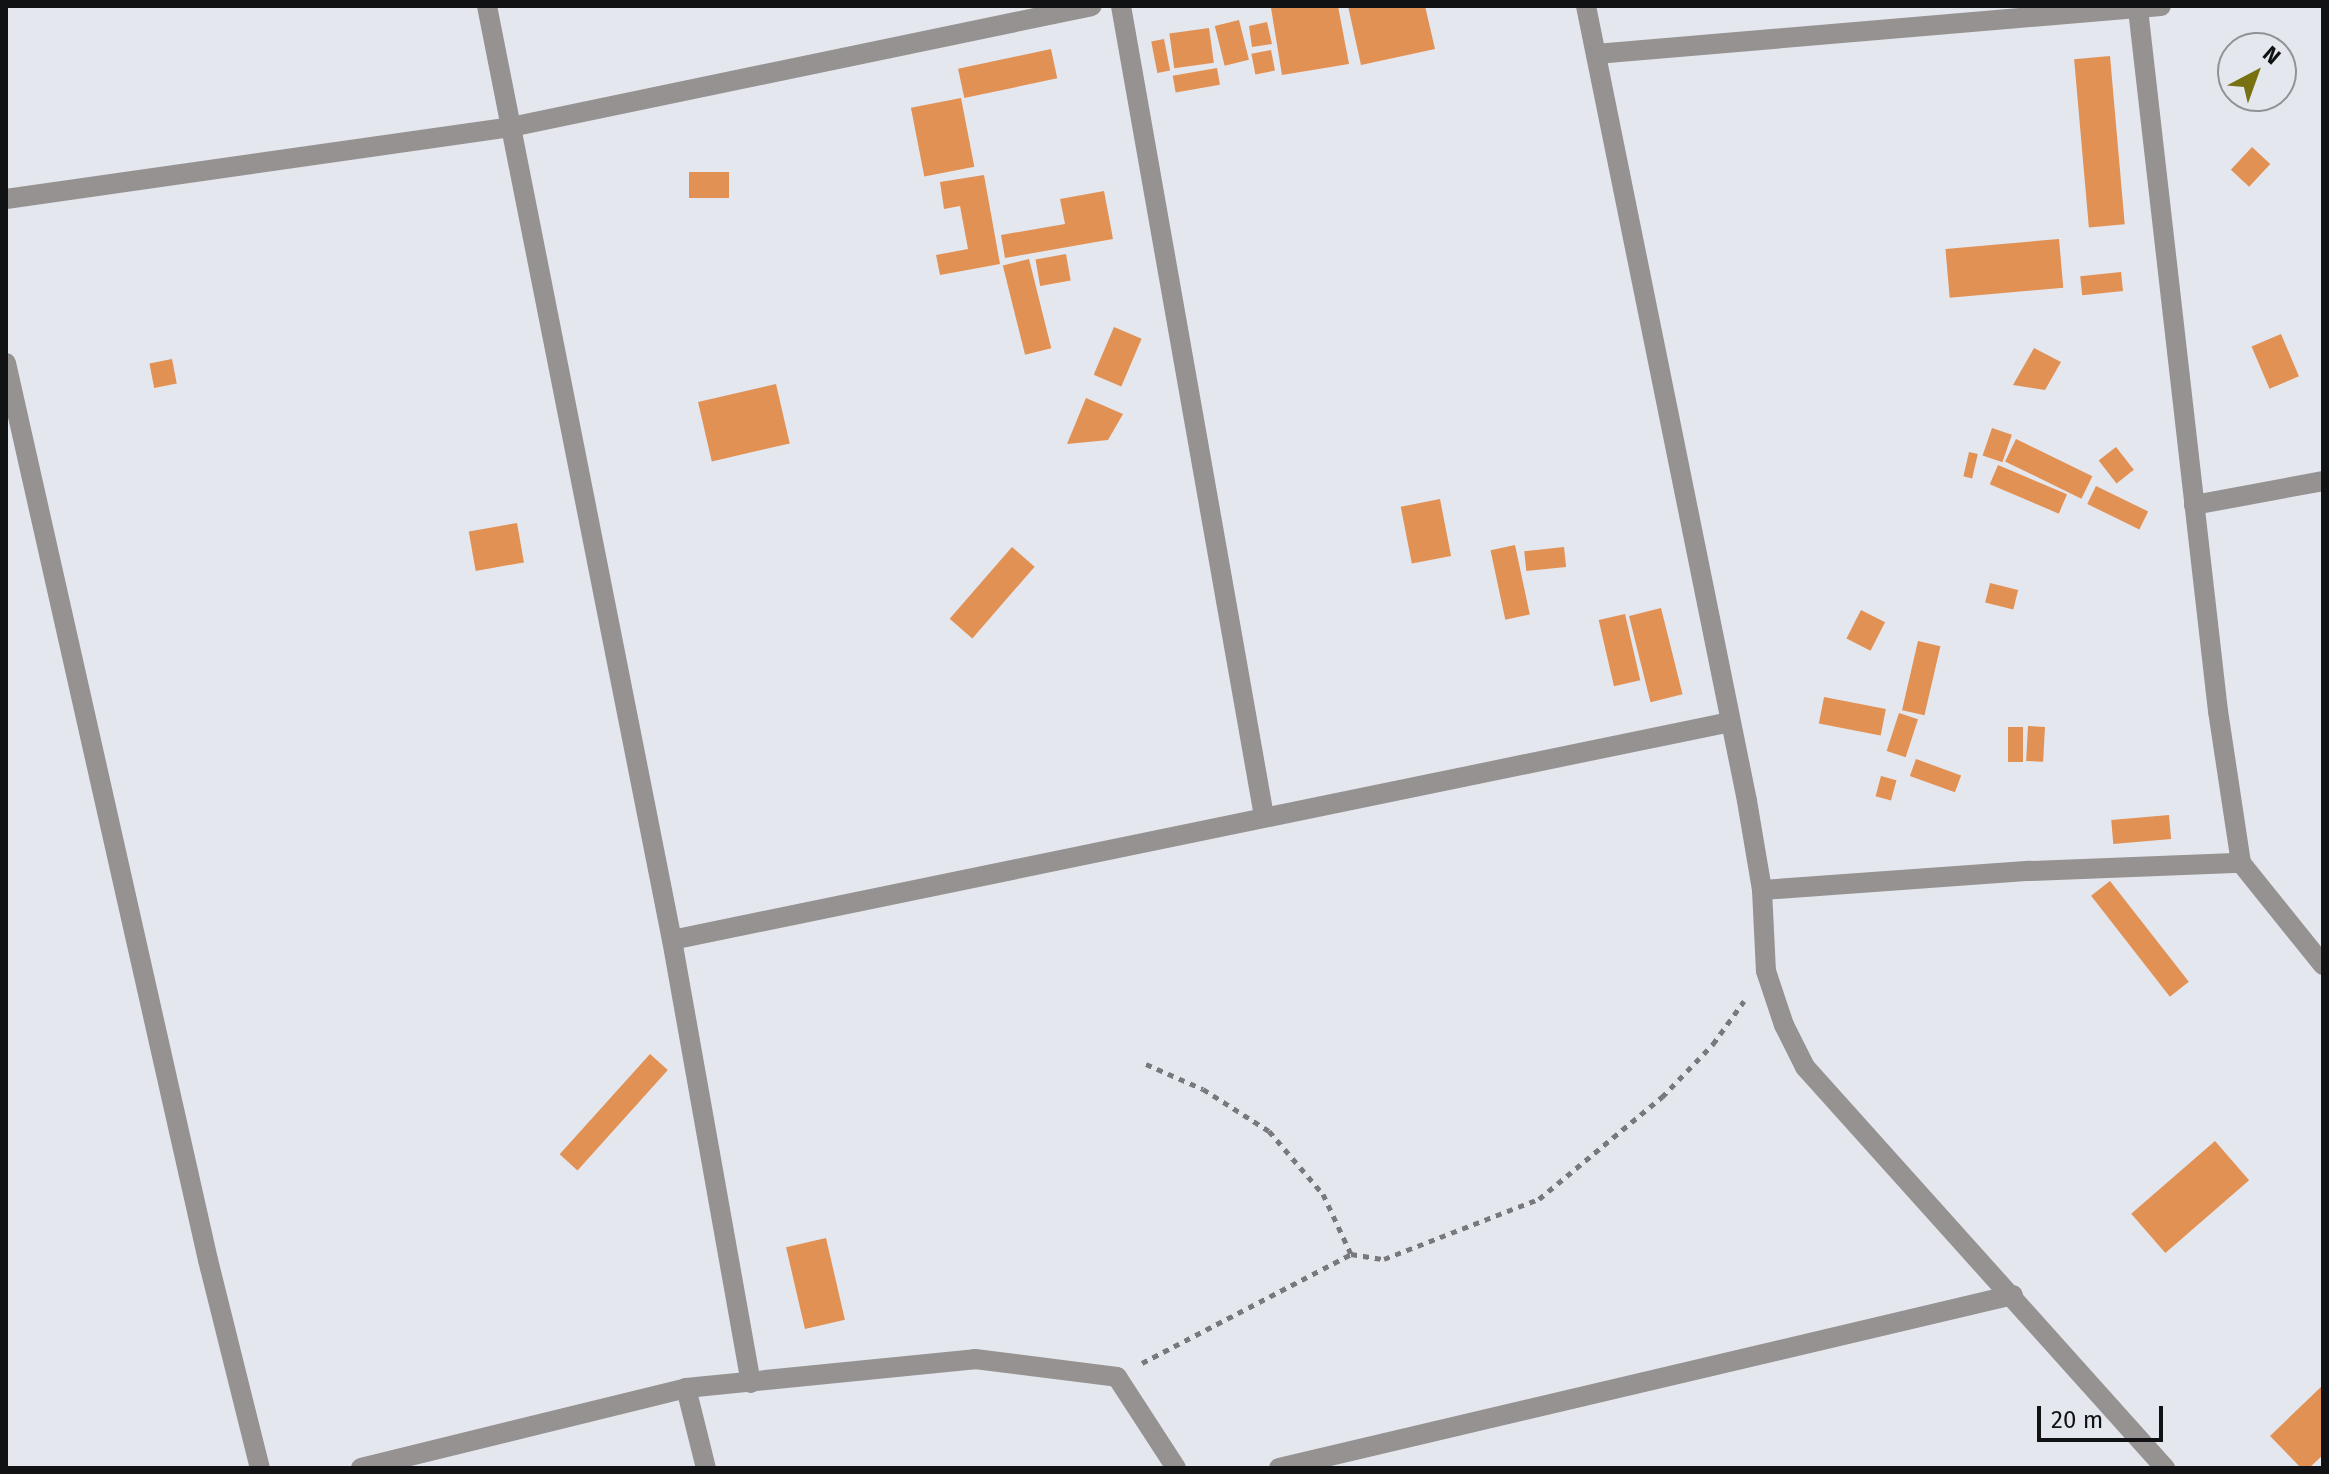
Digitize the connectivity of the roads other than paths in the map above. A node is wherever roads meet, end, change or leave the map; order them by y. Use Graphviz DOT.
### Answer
graph roads {
  1 [pos="487,6"];
  2 [pos="1092,6"];
  3 [pos="1121,6"];
  4 [pos="1586,6"];
  5 [pos="2161,6"];
  6 [pos="2138,9"];
  7 [pos="1596,54"];
  8 [pos="511,127"];
  9 [pos="6,199"];
  10 [pos="6,363"];
  11 [pos="2323,481"];
  12 [pos="2194,505"];
  13 [pos="1730,722"];
  14 [pos="1264,816"];
  15 [pos="2241,863"];
  16 [pos="1762,890"];
  17 [pos="672,940"];
  18 [pos="2323,965"];
  19 [pos="2013,1295"];
  20 [pos="751,1383"];
  21 [pos="686,1388"];
  22 [pos="260,1468"];
  23 [pos="361,1468"];
  24 [pos="706,1468"];
  25 [pos="1176,1468"];
  26 [pos="1279,1468"];
  27 [pos="2165,1468"];
  1 -- 8 [label="street"];
  2 -- 8 [label="street"];
  3 -- 14 [label="street"];
  4 -- 7 [label="street"];
  5 -- 6 [label="street"];
  6 -- 7 [label="street"];
  6 -- 12 [label="street"];
  7 -- 13 [label="street"];
  8 -- 9 [label="street"];
  8 -- 17 [label="street"];
  10 -- 22 [label="street"];
  11 -- 12 [label="street"];
  12 -- 15 [label="street"];
  13 -- 14 [label="street"];
  13 -- 16 [label="street"];
  14 -- 17 [label="street"];
  15 -- 16 [label="street"];
  15 -- 18 [label="street"];
  16 -- 19 [label="street"];
  17 -- 20 [label="street"];
  19 -- 26 [label="street"];
  19 -- 27 [label="street"];
  20 -- 21 [label="street"];
  20 -- 25 [label="street"];
  21 -- 23 [label="street"];
  21 -- 24 [label="street"];
}
